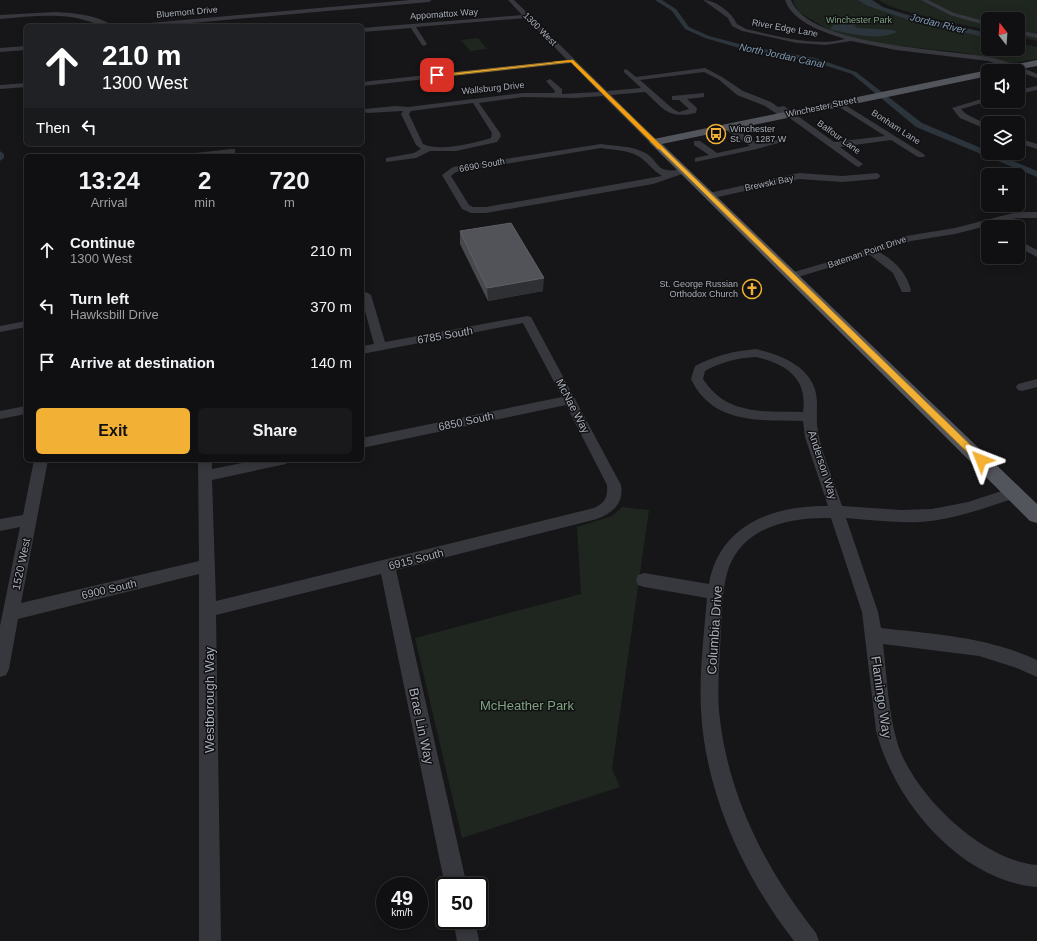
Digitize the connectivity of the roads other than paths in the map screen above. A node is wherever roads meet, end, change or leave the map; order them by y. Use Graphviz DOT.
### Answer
graph roads {
  1 [pos="334,0"];
  2 [pos="429,0"];
  3 [pos="511,0"];
  4 [pos="706,0"];
  5 [pos="788,0"];
  6 [pos="924,0"];
  7 [pos="337,8"];
  8 [pos="527,16"];
  9 [pos="0,17"];
  10 [pos="221,18"];
  11 [pos="981,22"];
  12 [pos="106,24"];
  13 [pos="159,24"];
  14 [pos="222,24"];
  15 [pos="412,26"];
  16 [pos="364,30"];
  17 [pos="1025,33"];
  18 [pos="1037,36"];
  19 [pos="850,40"];
  20 [pos="424,44"];
  21 [pos="24,48"];
  22 [pos="0,50"];
  23 [pos="917,50"];
  24 [pos="921,59"];
  25 [pos="572,60"];
  26 [pos="697,63"];
  27 [pos="1037,63"];
  28 [pos="1002,64"];
  29 [pos="1025,66"];
  30 [pos="705,70"];
  31 [pos="626,71"];
  32 [pos="1025,72"];
  33 [pos="981,74"];
  34 [pos="1037,76"];
  35 [pos="634,79"];
  36 [pos="550,81"];
  37 [pos="364,84"];
  38 [pos="24,85"];
  39 [pos="0,87"];
  40 [pos="1037,88"];
  41 [pos="646,89"];
  42 [pos="1025,91"];
  43 [pos="606,94"];
  44 [pos="701,95"];
  45 [pos="557,96"];
  46 [pos="680,98"];
  47 [pos="474,100"];
  48 [pos="658,100"];
  49 [pos="981,101"];
  50 [pos="839,103"];
  51 [pos="408,109"];
  52 [pos="367,111"];
  53 [pos="788,114"];
  54 [pos="981,125"];
  55 [pos="727,127"];
  56 [pos="1037,136"];
  57 [pos="893,137"];
  58 [pos="1025,139"];
  59 [pos="782,141"];
  60 [pos="654,142"];
  61 [pos="1025,142"];
  62 [pos="697,143"];
  63 [pos="833,145"];
  64 [pos="758,147"];
  65 [pos="1037,147"];
  66 [pos="428,149"];
  67 [pos="232,150"];
  68 [pos="207,154"];
  69 [pos="921,155"];
  70 [pos="716,156"];
  71 [pos="389,160"];
  72 [pos="698,160"];
  73 [pos="859,164"];
  74 [pos="652,165"];
  75 [pos="684,172"];
  76 [pos="668,175"];
  77 [pos="878,176"];
  78 [pos="635,184"];
  79 [pos="709,196"];
  80 [pos="1037,215"];
  81 [pos="1002,220"];
  82 [pos="981,226"];
  83 [pos="1025,248"];
  84 [pos="871,251"];
  85 [pos="1037,254"];
  86 [pos="791,276"];
  87 [pos="906,290"];
  88 [pos="366,295"];
  89 [pos="527,319"];
  90 [pos="24,324"];
  91 [pos="0,329"];
  92 [pos="381,346"];
  93 [pos="364,350"];
  94 [pos="1037,383"];
  95 [pos="1022,387"];
  96 [pos="569,400"];
  97 [pos="24,410"];
  98 [pos="0,415"];
  99 [pos="809,417"];
  100 [pos="364,443"];
  101 [pos="41,462"];
  102 [pos="262,462"];
  103 [pos="205,468"];
  104 [pos="1014,493"];
  105 [pos="616,494"];
  106 [pos="838,512"];
  107 [pos="1037,516"];
  108 [pos="30,519"];
  109 [pos="0,525"];
  110 [pos="207,566"];
  111 [pos="387,566"];
  112 [pos="644,580"];
  113 [pos="715,592"];
  114 [pos="208,610"];
  115 [pos="11,612"];
  116 [pos="875,635"];
  117 [pos="0,669"];
  118 [pos="1037,669"];
  119 [pos="454,877"];
  120 [pos="1033,880"];
  121 [pos="466,929"];
  122 [pos="210,941"];
  123 [pos="468,941"];
  124 [pos="808,941"];
  1 -- 7 [label="street"];
  2 -- 7 [label="street, Bluemont Drive"];
  3 -- 8 [label="street, 1300 West"];
  4 -- 19 [label="street, River Edge Lane"];
  5 -- 19 [label="street"];
  6 -- 11 [label="street"];
  7 -- 10 [label="street, Bluemont Drive"];
  8 -- 15 [label="street, Appomattox Way"];
  8 -- 25 [label="street, 1300 West"];
  9 -- 12 [label="street"];
  10 -- 13 [label="street, Bluemont Drive"];
  10 -- 14 [label="street"];
  15 -- 16 [label="street, Appomattox Way"];
  15 -- 20 [label="street"];
  17 -- 18 [label="street"];
  19 -- 23 [label="street"];
  21 -- 22 [label="street"];
  23 -- 24 [label="street"];
  23 -- 28 [label="street"];
  25 -- 37 [label="street"];
  25 -- 43 [label="street, 1300 West"];
  26 -- 30 [label="street, Balfour Lane"];
  27 -- 29 [label="main road"];
  30 -- 35 [label="street"];
  30 -- 53 [label="street, Balfour Lane"];
  31 -- 35 [label="street"];
  32 -- 34 [label="street"];
  33 -- 50 [label="main road, Winchester Street"];
  35 -- 41 [label="street"];
  36 -- 45 [label="street"];
  38 -- 39 [label="street"];
  40 -- 42 [label="street"];
  41 -- 43 [label="street, Wallsburg Drive"];
  41 -- 48 [label="street"];
  43 -- 45 [label="street, Wallsburg Drive"];
  43 -- 60 [label="street, 1300 West"];
  44 -- 46 [label="street"];
  45 -- 47 [label="street, Wallsburg Drive"];
  46 -- 48 [label="street"];
  46 -- 48 [label="street"];
  47 -- 51 [label="street, Wallsburg Drive"];
  47 -- 66 [label="street"];
  49 -- 54 [label="street"];
  50 -- 53 [label="main road, Winchester Street"];
  50 -- 57 [label="street, Bonham Lane"];
  51 -- 52 [label="street, Wallsburg Drive"];
  51 -- 66 [label="street"];
  53 -- 55 [label="main road, Winchester Street"];
  53 -- 63 [label="street, Balfour Lane"];
  55 -- 60 [label="main road, Winchester Street"];
  55 -- 64 [label="street"];
  56 -- 58 [label="street"];
  57 -- 63 [label="street"];
  57 -- 69 [label="street, Bonham Lane"];
  59 -- 64 [label="street"];
  60 -- 75 [label="main road, 1300 West"];
  61 -- 65 [label="street"];
  62 -- 70 [label="street"];
  63 -- 73 [label="street, Balfour Lane"];
  64 -- 70 [label="street"];
  66 -- 71 [label="street"];
  67 -- 68 [label="street"];
  70 -- 72 [label="street"];
  74 -- 76 [label="street, 6690 South"];
  74 -- 78 [label="street"];
  74 -- 78 [label="street, 6690 South"];
  75 -- 76 [label="street, 6690 South"];
  75 -- 79 [label="main road, 1300 West"];
  76 -- 78 [label="street, 6690 South"];
  77 -- 79 [label="street, Brewski Bay"];
  79 -- 86 [label="main road, 1300 West"];
  80 -- 81 [label="street, Bateman Point Drive"];
  82 -- 84 [label="street, Bateman Point Drive"];
  83 -- 85 [label="street"];
  84 -- 86 [label="street, Bateman Point Drive"];
  84 -- 87 [label="street"];
  86 -- 104 [label="main road, 1300 West"];
  88 -- 92 [label="street"];
  89 -- 92 [label="street, 6785 South"];
  89 -- 96 [label="street, McNae Way"];
  90 -- 91 [label="street"];
  92 -- 93 [label="street, 6785 South"];
  94 -- 95 [label="street"];
  96 -- 100 [label="street, 6850 South"];
  96 -- 105 [label="street, McNae Way"];
  97 -- 98 [label="street"];
  99 -- 99 [label="street, Anderson Way"];
  99 -- 106 [label="street, Anderson Way"];
  101 -- 108 [label="street, 1520 West"];
  102 -- 103 [label="street"];
  103 -- 110 [label="street, Westborough Way"];
  104 -- 106 [label="street, Columbia Drive"];
  104 -- 107 [label="main road, 1300 West"];
  105 -- 111 [label="street, 6915 South"];
  106 -- 113 [label="street, Columbia Drive"];
  106 -- 116 [label="street, Flamingo Way"];
  108 -- 109 [label="street"];
  108 -- 115 [label="street, 1520 West"];
  110 -- 114 [label="street, Westborough Way"];
  110 -- 115 [label="street, 6900 South"];
  111 -- 114 [label="street, 6915 South"];
  111 -- 119 [label="street, Brae Lin Way"];
  112 -- 113 [label="street"];
  113 -- 124 [label="street, Columbia Drive"];
  114 -- 122 [label="street, Westborough Way"];
  115 -- 117 [label="street, 1520 West"];
  116 -- 118 [label="street"];
  116 -- 120 [label="street, Flamingo Way"];
  121 -- 123 [label="street"];
}
